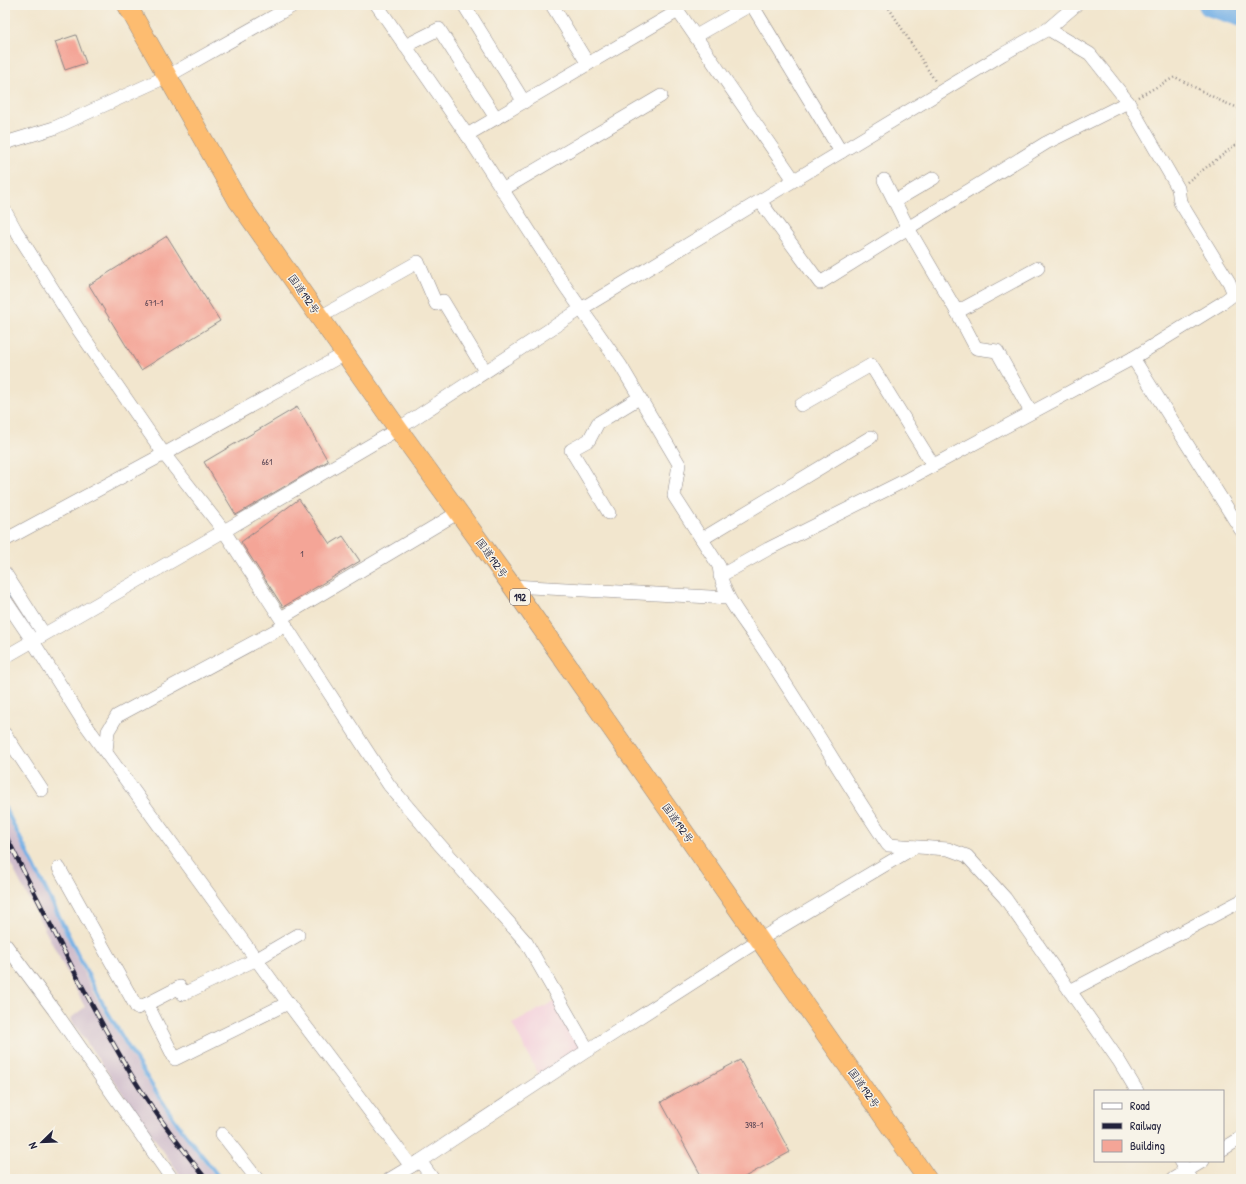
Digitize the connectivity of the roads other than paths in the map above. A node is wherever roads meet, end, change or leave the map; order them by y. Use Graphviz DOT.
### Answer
graph roads {
  1 [pos="127,5"];
  2 [pos="294,5"];
  3 [pos="377,5"];
  4 [pos="464,5"];
  5 [pos="552,5"];
  6 [pos="751,5"];
  7 [pos="1076,5"];
  8 [pos="680,7"];
  9 [pos="1048,29"];
  10 [pos="696,36"];
  11 [pos="405,46"];
  12 [pos="588,64"];
  13 [pos="168,76"];
  14 [pos="661,96"];
  15 [pos="524,102"];
  16 [pos="1128,102"];
  17 [pos="496,118"];
  18 [pos="467,135"];
  19 [pos="5,143"];
  20 [pos="841,152"];
  21 [pos="934,178"];
  22 [pos="794,180"];
  23 [pos="884,180"];
  24 [pos="502,190"];
  25 [pos="760,201"];
  26 [pos="895,201"];
  27 [pos="5,211"];
  28 [pos="908,228"];
  29 [pos="10,234"];
  30 [pos="1038,268"];
  31 [pos="1237,291"];
  32 [pos="581,309"];
  33 [pos="957,312"];
  34 [pos="320,317"];
  35 [pos="346,353"];
  36 [pos="1132,358"];
  37 [pos="486,371"];
  38 [pos="639,398"];
  39 [pos="800,405"];
  40 [pos="1031,412"];
  41 [pos="398,429"];
  42 [pos="871,437"];
  43 [pos="164,454"];
  44 [pos="933,465"];
  45 [pos="1236,511"];
  46 [pos="459,512"];
  47 [pos="609,513"];
  48 [pos="1241,530"];
  49 [pos="224,531"];
  50 [pos="702,539"];
  51 [pos="5,540"];
  52 [pos="5,573"];
  53 [pos="720,576"];
  54 [pos="512,586"];
  55 [pos="728,598"];
  56 [pos="5,600"];
  57 [pos="284,622"];
  58 [pos="44,634"];
  59 [pos="32,640"];
  60 [pos="5,657"];
  61 [pos="5,734"];
  62 [pos="106,752"];
  63 [pos="42,790"];
  64 [pos="915,846"];
  65 [pos="59,868"];
  66 [pos="1241,901"];
  67 [pos="298,934"];
  68 [pos="759,940"];
  69 [pos="5,944"];
  70 [pos="257,959"];
  71 [pos="1070,991"];
  72 [pos="288,1003"];
  73 [pos="147,1004"];
  74 [pos="588,1050"];
  75 [pos="1136,1090"];
  76 [pos="222,1134"];
  77 [pos="1241,1138"];
  78 [pos="1224,1148"];
  79 [pos="1201,1162"];
  80 [pos="415,1164"];
  81 [pos="1186,1170"];
  82 [pos="172,1179"];
  83 [pos="257,1179"];
  84 [pos="390,1179"];
  85 [pos="433,1179"];
  86 [pos="927,1179"];
  87 [pos="1173,1179"];
  1 -- 13 [label="highway, 国道192号 / 192"];
  2 -- 13 [label="street"];
  3 -- 11 [label="street"];
  4 -- 15 [label="street"];
  5 -- 12 [label="street"];
  6 -- 10 [label="street"];
  6 -- 20 [label="street"];
  7 -- 9 [label="street"];
  8 -- 10 [label="street"];
  8 -- 12 [label="street"];
  9 -- 16 [label="street"];
  9 -- 20 [label="street"];
  10 -- 22 [label="street"];
  11 -- 17 [label="street"];
  11 -- 18 [label="street"];
  12 -- 15 [label="street"];
  13 -- 19 [label="street"];
  13 -- 34 [label="highway, 国道192号 / 192"];
  14 -- 24 [label="street"];
  15 -- 17 [label="street"];
  16 -- 28 [label="street"];
  16 -- 31 [label="street"];
  17 -- 18 [label="street"];
  18 -- 24 [label="street"];
  20 -- 22 [label="street"];
  21 -- 26 [label="street"];
  22 -- 25 [label="street"];
  23 -- 26 [label="street"];
  24 -- 32 [label="street"];
  25 -- 28 [label="street"];
  25 -- 32 [label="street"];
  26 -- 28 [label="street"];
  27 -- 29 [label="street"];
  28 -- 33 [label="street"];
  29 -- 43 [label="street"];
  30 -- 33 [label="street"];
  31 -- 36 [label="street"];
  32 -- 37 [label="street"];
  32 -- 38 [label="street"];
  33 -- 40 [label="street"];
  34 -- 35 [label="highway, 国道192号 / 192"];
  34 -- 37 [label="street"];
  35 -- 41 [label="highway, 国道192号 / 192"];
  35 -- 43 [label="street"];
  36 -- 40 [label="street"];
  36 -- 45 [label="street"];
  37 -- 41 [label="street"];
  38 -- 47 [label="street"];
  38 -- 50 [label="street"];
  39 -- 44 [label="street"];
  40 -- 44 [label="street"];
  41 -- 46 [label="highway, 国道192号 / 192"];
  41 -- 49 [label="street"];
  42 -- 50 [label="street"];
  43 -- 49 [label="street"];
  43 -- 51 [label="street"];
  44 -- 53 [label="street"];
  45 -- 48 [label="street"];
  46 -- 54 [label="highway, 国道192号 / 192"];
  46 -- 57 [label="street"];
  49 -- 57 [label="street"];
  49 -- 58 [label="street"];
  50 -- 53 [label="street"];
  52 -- 58 [label="street"];
  53 -- 55 [label="street"];
  54 -- 55 [label="street"];
  54 -- 68 [label="highway, 国道192号 / 192"];
  55 -- 64 [label="street"];
  56 -- 59 [label="street"];
  57 -- 62 [label="street"];
  57 -- 74 [label="street"];
  58 -- 59 [label="street"];
  59 -- 60 [label="street"];
  59 -- 62 [label="street"];
  61 -- 63 [label="street"];
  62 -- 70 [label="street"];
  64 -- 68 [label="street"];
  64 -- 71 [label="street"];
  65 -- 73 [label="street"];
  66 -- 71 [label="street"];
  67 -- 70 [label="street"];
  68 -- 74 [label="street"];
  68 -- 86 [label="highway, 国道192号 / 192"];
  69 -- 82 [label="street"];
  70 -- 72 [label="street"];
  70 -- 73 [label="street"];
  71 -- 75 [label="street"];
  72 -- 73 [label="street"];
  72 -- 80 [label="street"];
  74 -- 80 [label="street"];
  76 -- 83 [label="street"];
  77 -- 78 [label="street"];
  79 -- 81 [label="street"];
  80 -- 84 [label="street"];
  80 -- 85 [label="street"];
  81 -- 87 [label="street"];
}
